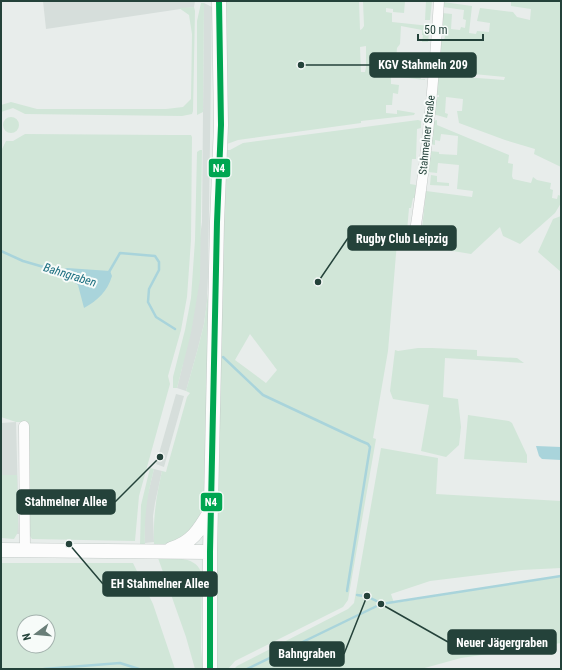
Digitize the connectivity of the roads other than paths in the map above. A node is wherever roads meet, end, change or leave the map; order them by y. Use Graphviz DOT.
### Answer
graph roads {
  1 [pos="219,1"];
  2 [pos="439,1"];
  3 [pos="414,244"];
  4 [pos="24,426"];
  5 [pos="211,510"];
  6 [pos="1,550"];
  7 [pos="26,550"];
  8 [pos="163,551"];
  9 [pos="210,552"];
  10 [pos="210,669"];
  1 -- 5 [label="street"];
  2 -- 3 [label="street, Stahmelner Straße"];
  4 -- 7 [label="street"];
  5 -- 8 [label="street"];
  5 -- 9 [label="street"];
  6 -- 7 [label="street"];
  7 -- 8 [label="street"];
  8 -- 9 [label="street"];
  9 -- 10 [label="street"];
}
